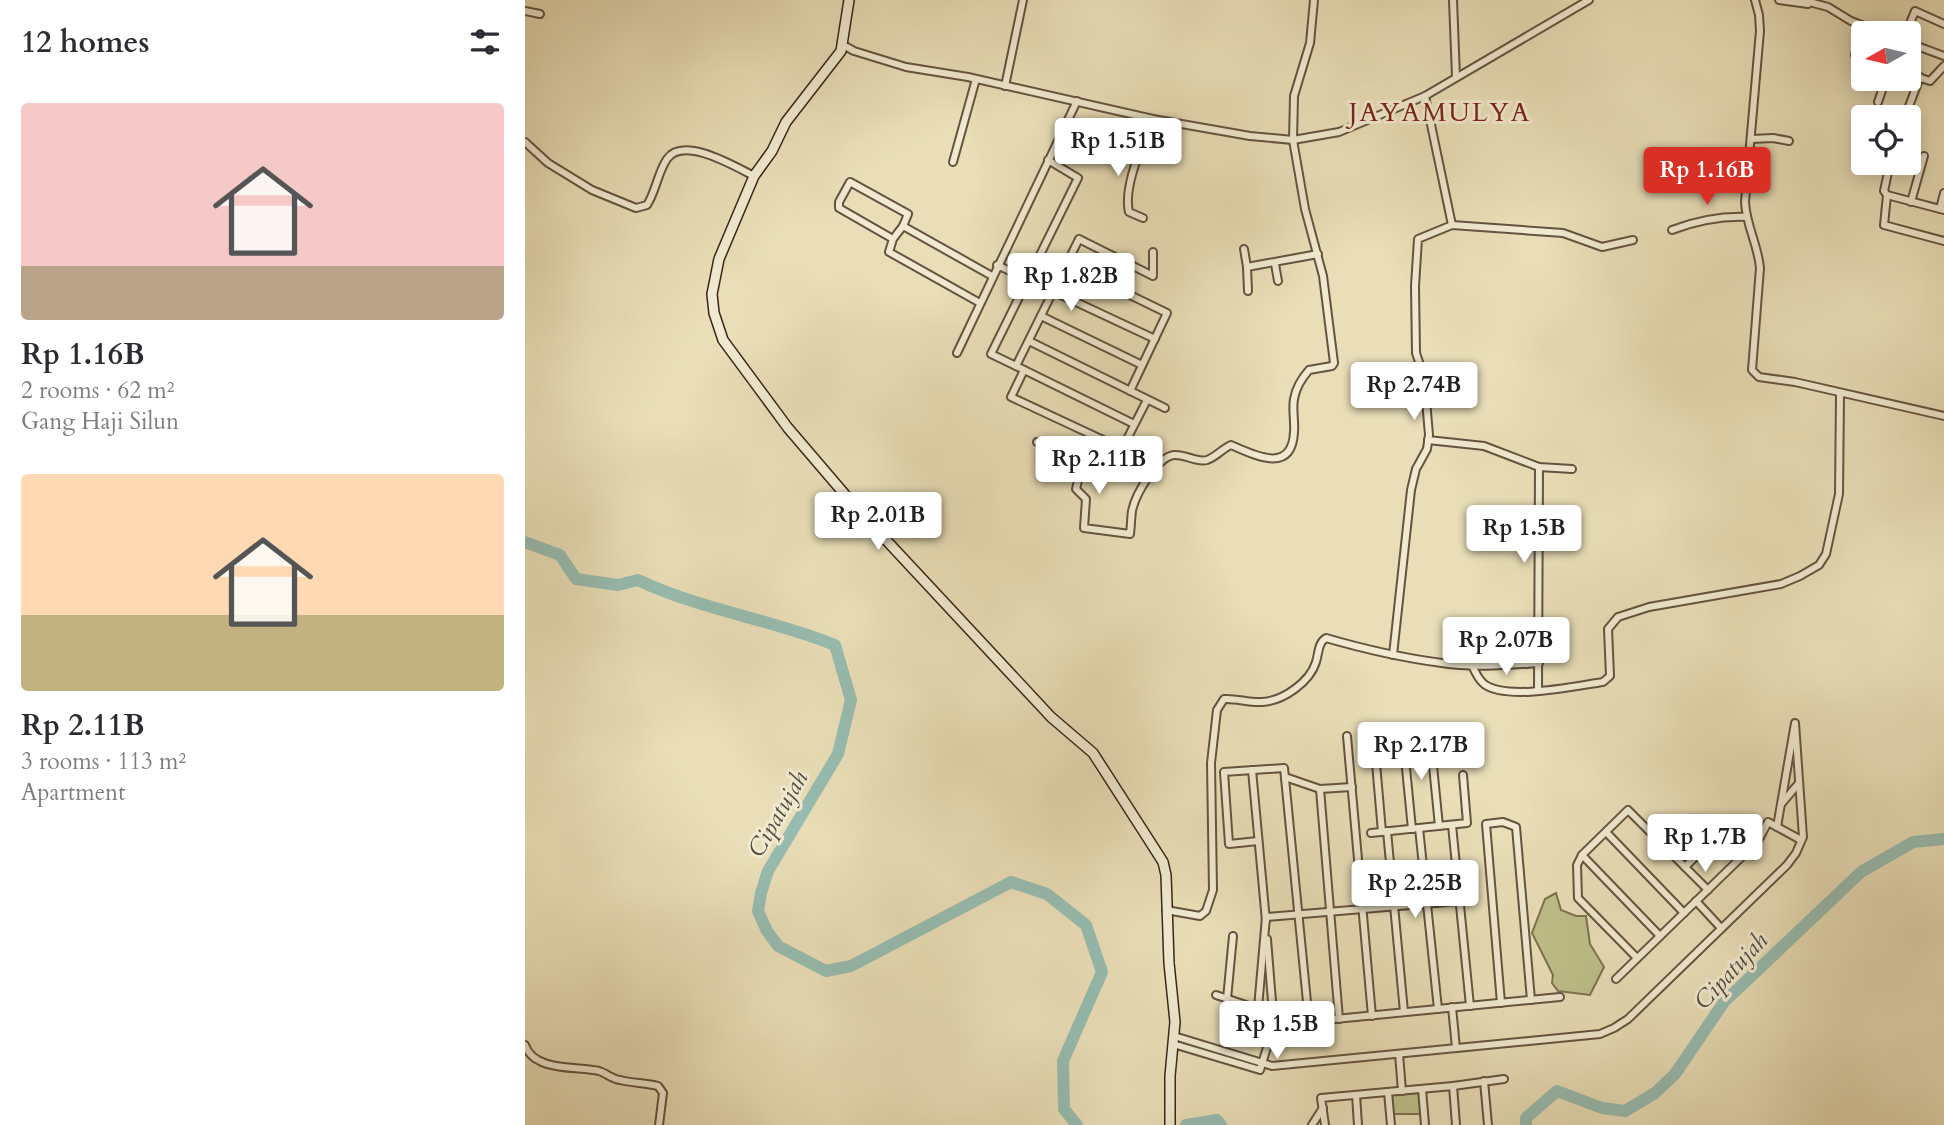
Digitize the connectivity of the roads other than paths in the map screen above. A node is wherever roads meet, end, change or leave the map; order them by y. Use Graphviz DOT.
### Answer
graph roads {
  1 [pos="849,0"];
  2 [pos="1023,0"];
  3 [pos="1314,0"];
  4 [pos="1453,0"];
  5 [pos="1588,0"];
  6 [pos="1755,0"];
  7 [pos="1803,0"];
  8 [pos="1784,1"];
  9 [pos="1828,7"];
  10 [pos="525,12"];
  11 [pos="540,14"];
  12 [pos="1851,21"];
  13 [pos="1911,21"];
  14 [pos="1944,24"];
  15 [pos="843,45"];
  16 [pos="1921,47"];
  17 [pos="1944,56"];
  18 [pos="1944,66"];
  19 [pos="1456,77"];
  20 [pos="1921,77"];
  21 [pos="976,79"];
  22 [pos="1005,86"];
  23 [pos="1882,91"];
  24 [pos="1425,96"];
  25 [pos="1077,101"];
  26 [pos="1878,102"];
  27 [pos="1153,119"];
  28 [pos="1062,132"];
  29 [pos="1751,139"];
  30 [pos="1293,141"];
  31 [pos="1789,141"];
  32 [pos="525,142"];
  33 [pos="1114,155"];
  34 [pos="1924,156"];
  35 [pos="1048,160"];
  36 [pos="953,162"];
  37 [pos="1887,175"];
  38 [pos="754,176"];
  39 [pos="1944,193"];
  40 [pos="1887,195"];
  41 [pos="1911,202"];
  42 [pos="1942,210"];
  43 [pos="1747,217"];
  44 [pos="1143,218"];
  45 [pos="1452,225"];
  46 [pos="903,226"];
  47 [pos="1672,230"];
  48 [pos="893,239"];
  49 [pos="1633,240"];
  50 [pos="1944,241"];
  51 [pos="1244,249"];
  52 [pos="1153,252"];
  53 [pos="1318,254"];
  54 [pos="1066,264"];
  55 [pos="1275,264"];
  56 [pos="997,265"];
  57 [pos="1247,267"];
  58 [pos="992,276"];
  59 [pos="1029,279"];
  60 [pos="1277,281"];
  61 [pos="1053,290"];
  62 [pos="1248,291"];
  63 [pos="980,303"];
  64 [pos="1041,316"];
  65 [pos="1155,339"];
  66 [pos="1029,341"];
  67 [pos="957,353"];
  68 [pos="1142,365"];
  69 [pos="1016,366"];
  70 [pos="1024,370"];
  71 [pos="1130,391"];
  72 [pos="1840,394"];
  73 [pos="1147,400"];
  74 [pos="1165,408"];
  75 [pos="1944,416"];
  76 [pos="1134,424"];
  77 [pos="1101,439"];
  78 [pos="1428,440"];
  79 [pos="1037,442"];
  80 [pos="1082,463"];
  81 [pos="1539,467"];
  82 [pos="1572,469"];
  83 [pos="1394,655"];
  84 [pos="1539,663"];
  85 [pos="1472,665"];
  86 [pos="1538,691"];
  87 [pos="1347,736"];
  88 [pos="1403,738"];
  89 [pos="1374,740"];
  90 [pos="1432,756"];
  91 [pos="1252,771"];
  92 [pos="1463,775"];
  93 [pos="1285,777"];
  94 [pos="1799,783"];
  95 [pos="1352,787"];
  96 [pos="1320,789"];
  97 [pos="1781,804"];
  98 [pos="1689,819"];
  99 [pos="1731,822"];
  100 [pos="1452,825"];
  101 [pos="1439,826"];
  102 [pos="1777,827"];
  103 [pos="1415,828"];
  104 [pos="1385,832"];
  105 [pos="1606,832"];
  106 [pos="1371,833"];
  107 [pos="1801,840"];
  108 [pos="1258,841"];
  109 [pos="1661,843"];
  110 [pos="1582,855"];
  111 [pos="1685,867"];
  112 [pos="1708,890"];
  113 [pos="1459,901"];
  114 [pos="1696,901"];
  115 [pos="1427,904"];
  116 [pos="1394,907"];
  117 [pos="1166,910"];
  118 [pos="1363,910"];
  119 [pos="1330,911"];
  120 [pos="1299,914"];
  121 [pos="1683,914"];
  122 [pos="1266,917"];
  123 [pos="1721,928"];
  124 [pos="1233,936"];
  125 [pos="1660,936"];
  126 [pos="1637,958"];
  127 [pos="1616,979"];
  128 [pos="1216,995"];
  129 [pos="1560,997"];
  130 [pos="1227,999"];
  131 [pos="1531,1000"];
  132 [pos="1501,1003"];
  133 [pos="1470,1006"];
  134 [pos="1452,1007"];
  135 [pos="1258,1008"];
  136 [pos="1438,1009"];
  137 [pos="1404,1012"];
  138 [pos="1273,1014"];
  139 [pos="1372,1016"];
  140 [pos="1339,1019"];
  141 [pos="1309,1022"];
  142 [pos="1274,1026"];
  143 [pos="1173,1040"];
  144 [pos="525,1045"];
  145 [pos="1456,1048"];
  146 [pos="1399,1054"];
  147 [pos="1262,1063"];
  148 [pos="1503,1079"];
  149 [pos="1484,1081"];
  150 [pos="1453,1086"];
  151 [pos="1422,1089"];
  152 [pos="1402,1091"];
  153 [pos="1388,1092"];
  154 [pos="1356,1095"];
  155 [pos="1323,1108"];
  156 [pos="659,1125"];
  157 [pos="1170,1125"];
  158 [pos="1312,1125"];
  159 [pos="1325,1125"];
  160 [pos="1358,1125"];
  161 [pos="1391,1125"];
  162 [pos="1425,1125"];
  163 [pos="1456,1125"];
  164 [pos="1488,1125"];
  1 -- 15 [label="street"];
  2 -- 22 [label="street"];
  3 -- 30 [label="street"];
  4 -- 19 [label="street"];
  5 -- 19 [label="street"];
  6 -- 29 [label="street"];
  7 -- 9 [label="street"];
  8 -- 9 [label="street"];
  9 -- 12 [label="street"];
  10 -- 11 [label="street"];
  13 -- 14 [label="street"];
  15 -- 21 [label="street"];
  15 -- 38 [label="street"];
  16 -- 17 [label="street"];
  18 -- 20 [label="street"];
  19 -- 24 [label="street"];
  21 -- 22 [label="street"];
  21 -- 36 [label="street"];
  22 -- 25 [label="street"];
  23 -- 26 [label="street"];
  24 -- 30 [label="street"];
  24 -- 45 [label="street"];
  25 -- 27 [label="street"];
  25 -- 28 [label="street"];
  27 -- 30 [label="street"];
  27 -- 44 [label="street"];
  28 -- 33 [label="street"];
  28 -- 35 [label="street"];
  29 -- 31 [label="street"];
  29 -- 43 [label="street"];
  30 -- 53 [label="street"];
  32 -- 38 [label="street"];
  34 -- 41 [label="street"];
  35 -- 56 [label="street"];
  35 -- 59 [label="street"];
  37 -- 40 [label="street"];
  38 -- 117 [label="street"];
  39 -- 42 [label="street"];
  40 -- 41 [label="street"];
  40 -- 50 [label="street"];
  41 -- 42 [label="street"];
  43 -- 47 [label="street"];
  43 -- 72 [label="street"];
  45 -- 49 [label="street"];
  45 -- 78 [label="street"];
  46 -- 48 [label="street"];
  46 -- 48 [label="street"];
  46 -- 58 [label="street"];
  48 -- 63 [label="street"];
  51 -- 57 [label="street"];
  52 -- 54 [label="street"];
  53 -- 55 [label="street"];
  53 -- 80 [label="street"];
  54 -- 61 [label="street"];
  54 -- 65 [label="street"];
  55 -- 57 [label="street"];
  55 -- 60 [label="street"];
  56 -- 58 [label="street"];
  56 -- 59 [label="street"];
  57 -- 62 [label="street"];
  58 -- 63 [label="street"];
  59 -- 61 [label="street"];
  59 -- 69 [label="street"];
  61 -- 64 [label="street"];
  61 -- 65 [label="street"];
  63 -- 67 [label="street"];
  64 -- 66 [label="street"];
  64 -- 68 [label="street"];
  65 -- 68 [label="street"];
  66 -- 69 [label="street"];
  66 -- 71 [label="street"];
  68 -- 71 [label="street"];
  69 -- 70 [label="street"];
  70 -- 76 [label="street"];
  70 -- 77 [label="street"];
  71 -- 73 [label="street"];
  72 -- 75 [label="street"];
  72 -- 86 [label="street"];
  73 -- 74 [label="street"];
  73 -- 76 [label="street"];
  76 -- 77 [label="street"];
  77 -- 80 [label="street"];
  78 -- 81 [label="street"];
  78 -- 83 [label="street"];
  79 -- 80 [label="street"];
  81 -- 82 [label="street"];
  81 -- 84 [label="street"];
  83 -- 85 [label="street"];
  83 -- 117 [label="street"];
  84 -- 85 [label="street"];
  84 -- 86 [label="street"];
  85 -- 86 [label="street"];
  87 -- 95 [label="street"];
  88 -- 103 [label="street"];
  89 -- 104 [label="street"];
  90 -- 101 [label="street"];
  91 -- 93 [label="street"];
  91 -- 108 [label="street"];
  91 -- 108 [label="street"];
  92 -- 100 [label="street"];
  93 -- 96 [label="street"];
  93 -- 120 [label="street"];
  94 -- 97 [label="street"];
  94 -- 97 [label="street"];
  94 -- 107 [label="street"];
  95 -- 96 [label="street"];
  95 -- 118 [label="street"];
  96 -- 119 [label="street"];
  97 -- 102 [label="street"];
  98 -- 109 [label="street"];
  99 -- 111 [label="street"];
  100 -- 101 [label="street"];
  100 -- 113 [label="street"];
  101 -- 103 [label="street"];
  102 -- 107 [label="street"];
  102 -- 112 [label="street"];
  103 -- 104 [label="street"];
  103 -- 115 [label="street"];
  104 -- 106 [label="street"];
  104 -- 116 [label="street"];
  105 -- 109 [label="street"];
  105 -- 110 [label="street"];
  105 -- 121 [label="street"];
  107 -- 123 [label="street"];
  108 -- 122 [label="street"];
  109 -- 111 [label="street"];
  110 -- 125 [label="street"];
  110 -- 126 [label="street"];
  111 -- 112 [label="street"];
  112 -- 114 [label="street"];
  113 -- 115 [label="street"];
  113 -- 133 [label="street"];
  114 -- 121 [label="street"];
  114 -- 123 [label="street"];
  115 -- 116 [label="street"];
  115 -- 136 [label="street"];
  116 -- 118 [label="street"];
  116 -- 137 [label="street"];
  117 -- 143 [label="street"];
  118 -- 119 [label="street"];
  118 -- 139 [label="street"];
  119 -- 120 [label="street"];
  119 -- 140 [label="street"];
  120 -- 122 [label="street"];
  120 -- 141 [label="street"];
  121 -- 125 [label="street"];
  122 -- 135 [label="street"];
  122 -- 138 [label="street"];
  123 -- 145 [label="street"];
  124 -- 130 [label="street"];
  125 -- 126 [label="street"];
  126 -- 127 [label="street"];
  128 -- 130 [label="street"];
  129 -- 131 [label="street"];
  130 -- 135 [label="street"];
  131 -- 132 [label="street"];
  131 -- 132 [label="street"];
  132 -- 133 [label="street"];
  133 -- 134 [label="street"];
  134 -- 136 [label="street"];
  134 -- 145 [label="street"];
  135 -- 138 [label="street"];
  136 -- 137 [label="street"];
  137 -- 139 [label="street"];
  138 -- 142 [label="street"];
  139 -- 140 [label="street"];
  140 -- 141 [label="street"];
  141 -- 142 [label="street"];
  142 -- 147 [label="street"];
  143 -- 147 [label="street"];
  143 -- 157 [label="street"];
  144 -- 156 [label="street"];
  145 -- 146 [label="street"];
  146 -- 147 [label="street"];
  146 -- 152 [label="street"];
  148 -- 149 [label="street"];
  149 -- 150 [label="street"];
  149 -- 164 [label="street"];
  150 -- 151 [label="street"];
  150 -- 163 [label="street"];
  151 -- 152 [label="street"];
  151 -- 162 [label="street"];
  152 -- 153 [label="street"];
  153 -- 154 [label="street"];
  153 -- 161 [label="street"];
  154 -- 155 [label="street"];
  154 -- 160 [label="street"];
  155 -- 158 [label="street"];
  155 -- 159 [label="street"];
}
